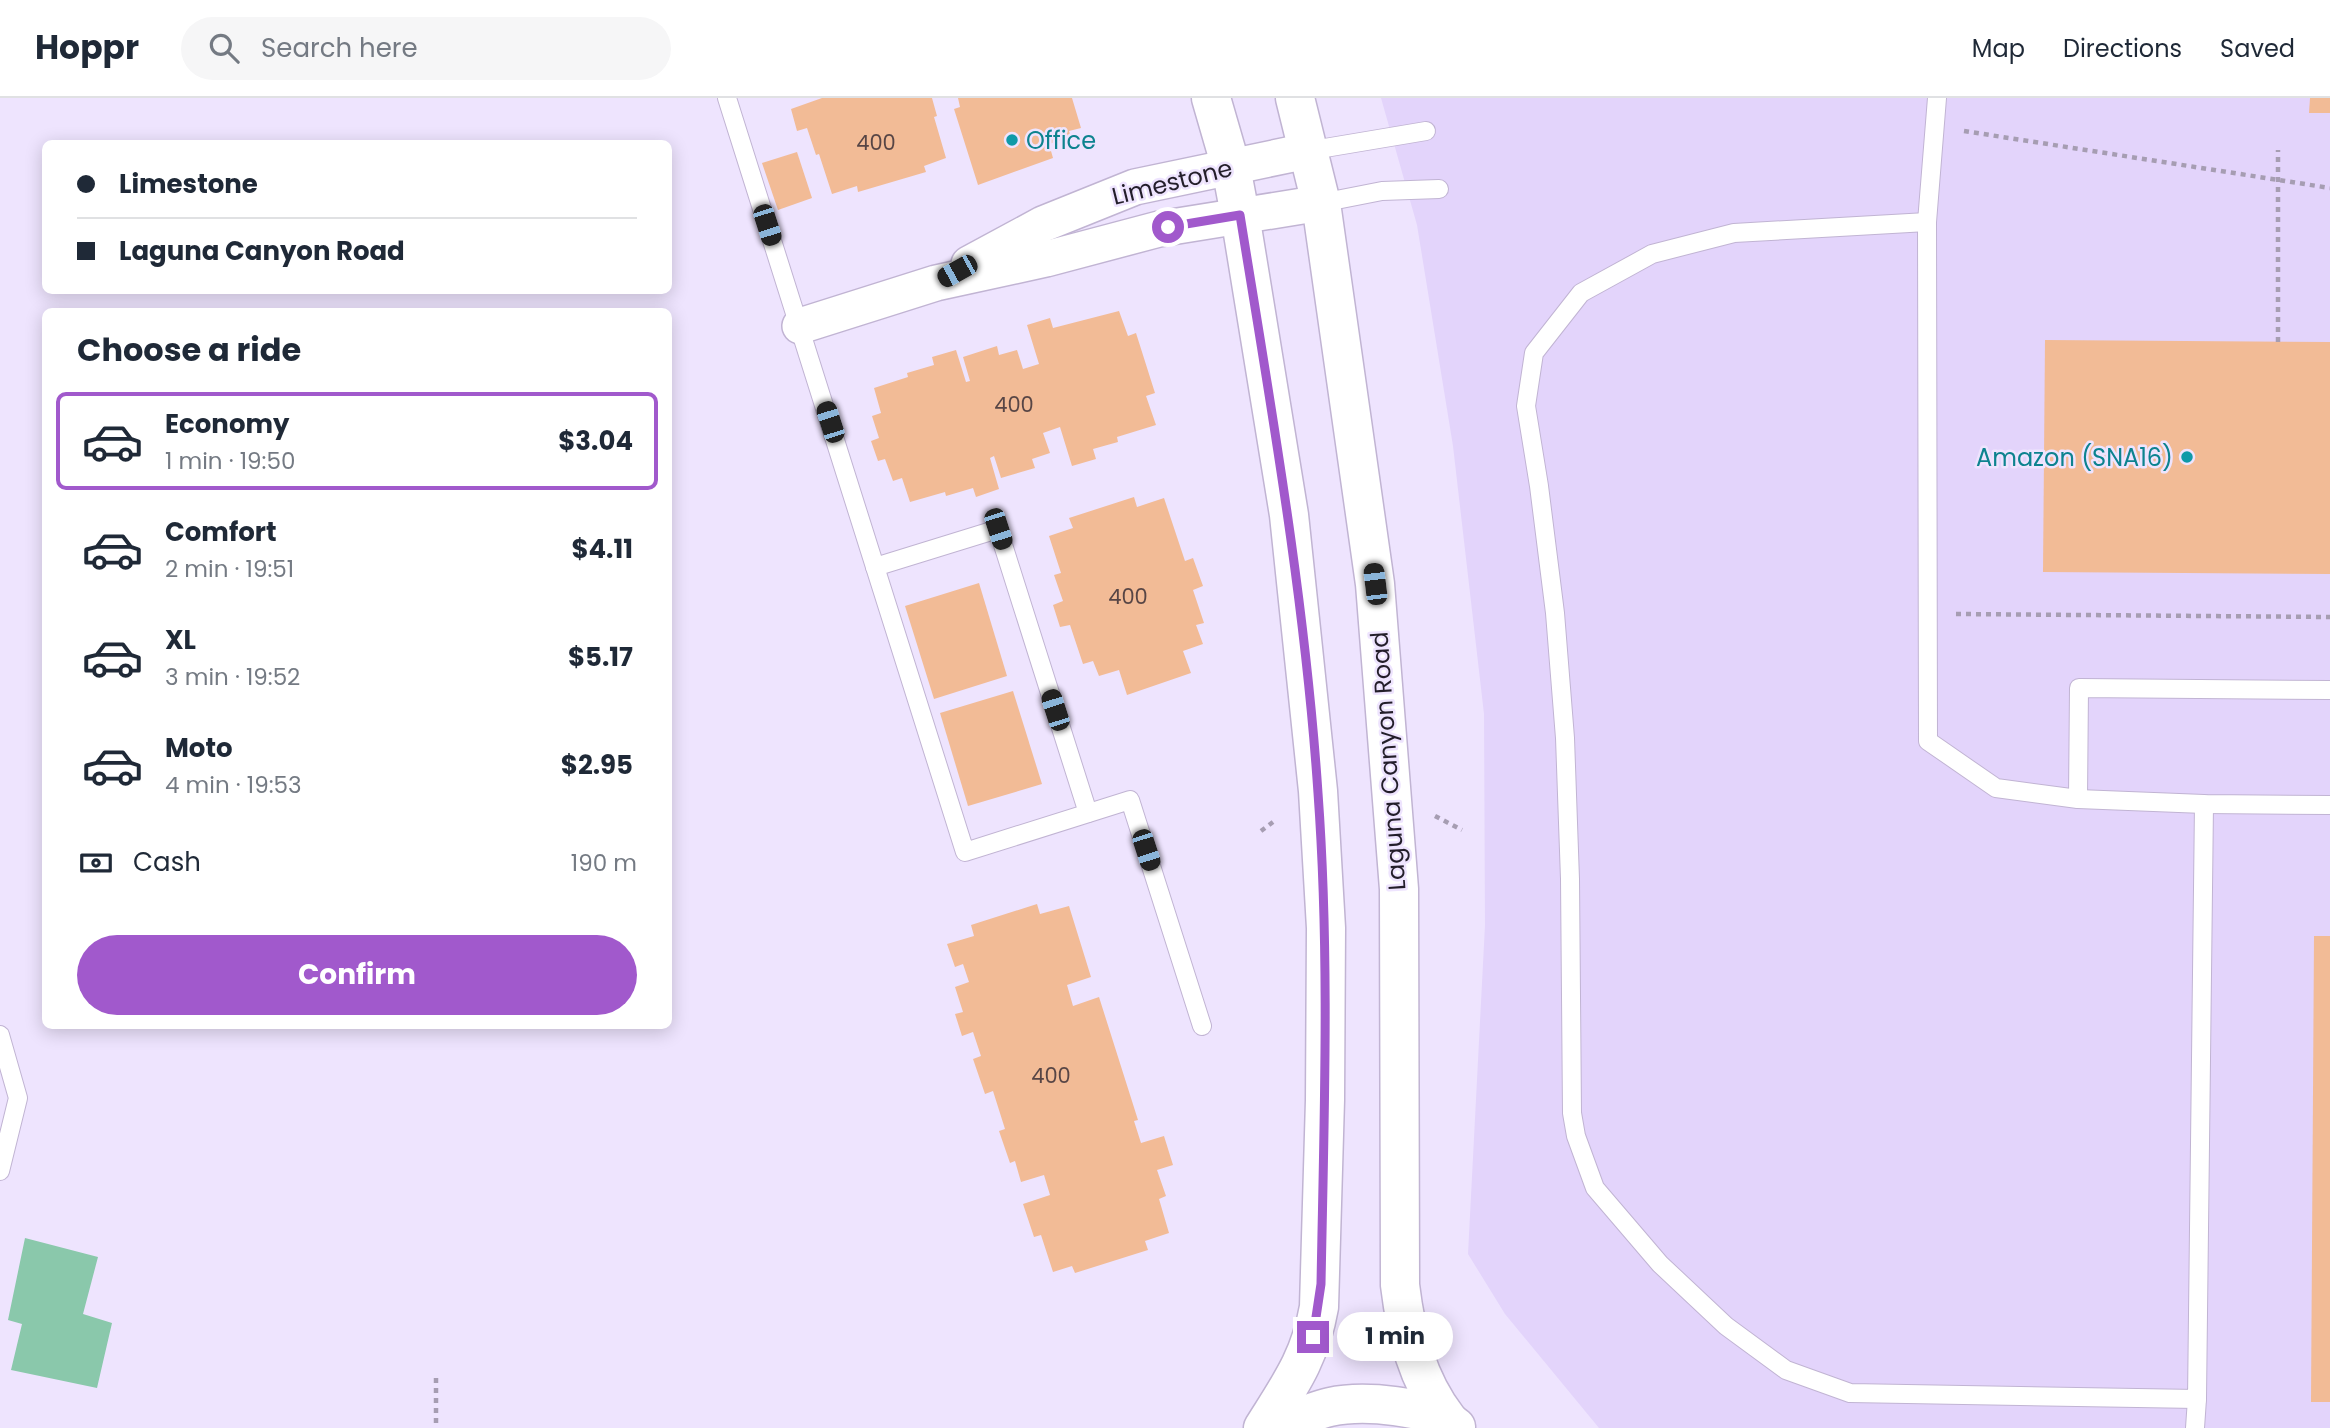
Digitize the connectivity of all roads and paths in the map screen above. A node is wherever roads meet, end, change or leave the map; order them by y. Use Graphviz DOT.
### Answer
graph roads {
  1 [pos="727,98"];
  2 [pos="1211,98"];
  3 [pos="1294,98"];
  4 [pos="1937,98"];
  5 [pos="1935,126"];
  6 [pos="1426,131"];
  7 [pos="2278,150"];
  8 [pos="1307,151"];
  9 [pos="1231,167"];
  10 [pos="2279,180"];
  11 [pos="2330,188"];
  12 [pos="1439,189"];
  13 [pos="1321,203"];
  14 [pos="1240,215"];
  15 [pos="1927,222"];
  16 [pos="936,282"];
  17 [pos="800,326"];
  18 [pos="2277,342"];
  19 [pos="875,567"];
  20 [pos="1926,613"];
  21 [pos="2330,617"];
  22 [pos="2330,690"];
  23 [pos="2078,799"];
  24 [pos="2204,804"];
  25 [pos="2330,805"];
  26 [pos="1088,813"];
  27 [pos="1202,1026"];
  28 [pos="0,1035"];
  29 [pos="0,1171"];
  30 [pos="436,1378"];
  31 [pos="2197,1399"];
  32 [pos="1452,1424"];
  33 [pos="436,1428"];
  34 [pos="1264,1428"];
  35 [pos="1274,1428"];
  36 [pos="2195,1428"];
  1 -- 17 [label="lane"];
  2 -- 9 [label="main road"];
  3 -- 8 [label="main road, Laguna Canyon Road"];
  4 -- 5 [label="lane"];
  5 -- 10 [label="path"];
  5 -- 15 [label="lane"];
  6 -- 8 [label="lane, Limestone"];
  7 -- 10 [label="path"];
  8 -- 9 [label="street, Limestone"];
  8 -- 13 [label="main road, Laguna Canyon Road"];
  9 -- 14 [label="main road"];
  9 -- 16 [label="street, Limestone"];
  10 -- 11 [label="path"];
  10 -- 18 [label="path"];
  12 -- 13 [label="lane, Limestone"];
  13 -- 14 [label="street, Limestone"];
  13 -- 32 [label="main road, Laguna Canyon Road"];
  14 -- 16 [label="street, Limestone"];
  14 -- 34 [label="main road"];
  15 -- 20 [label="lane"];
  15 -- 31 [label="lane"];
  16 -- 17 [label="street, Limestone"];
  17 -- 19 [label="lane"];
  19 -- 26 [label="lane"];
  19 -- 26 [label="lane"];
  20 -- 21 [label="path"];
  20 -- 23 [label="lane"];
  22 -- 23 [label="lane"];
  23 -- 24 [label="lane"];
  24 -- 25 [label="lane"];
  24 -- 31 [label="lane"];
  26 -- 27 [label="lane"];
  28 -- 29 [label="lane"];
  30 -- 33 [label="path"];
  31 -- 36 [label="lane"];
  32 -- 35 [label="main road"];
}
